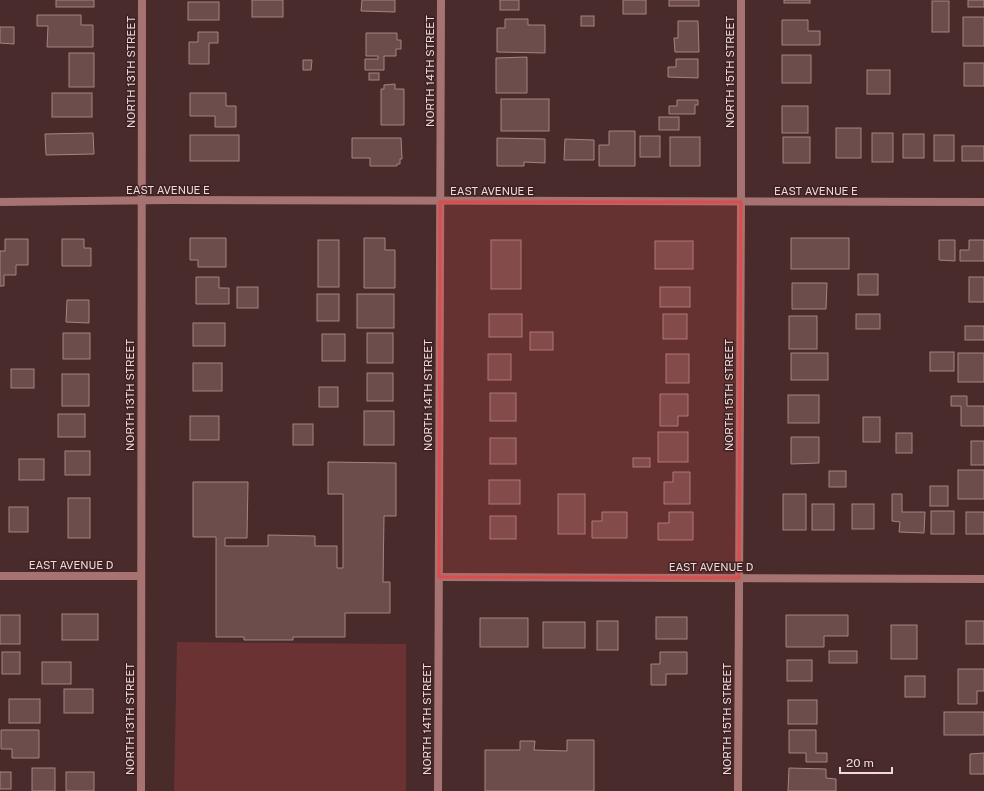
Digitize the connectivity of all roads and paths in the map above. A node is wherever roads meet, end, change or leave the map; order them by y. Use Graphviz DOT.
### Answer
graph roads {
  1 [pos="142,0"];
  2 [pos="441,0"];
  3 [pos="741,0"];
  4 [pos="142,200"];
  5 [pos="0,202"];
  6 [pos="440,202"];
  7 [pos="741,202"];
  8 [pos="984,202"];
  9 [pos="0,576"];
  10 [pos="141,576"];
  11 [pos="439,577"];
  12 [pos="739,578"];
  13 [pos="984,578"];
  14 [pos="141,791"];
  15 [pos="438,791"];
  16 [pos="738,791"];
  1 -- 4 [label="street, NORTH 13TH STREET"];
  2 -- 6 [label="street, NORTH 14TH STREET"];
  3 -- 7 [label="street, NORTH 15TH STREET"];
  4 -- 5 [label="street, EAST AVENUE E"];
  4 -- 6 [label="street, EAST AVENUE E"];
  4 -- 10 [label="street, NORTH 13TH STREET"];
  6 -- 7 [label="street, EAST AVENUE E"];
  6 -- 11 [label="street, NORTH 14TH STREET"];
  7 -- 8 [label="street, EAST AVENUE E"];
  7 -- 12 [label="street, NORTH 15TH STREET"];
  9 -- 10 [label="street, EAST AVENUE D"];
  10 -- 14 [label="street, NORTH 13TH STREET"];
  11 -- 12 [label="street, EAST AVENUE D"];
  11 -- 15 [label="street, NORTH 14TH STREET"];
  12 -- 13 [label="street, EAST AVENUE D"];
  12 -- 16 [label="street, NORTH 15TH STREET"];
}
